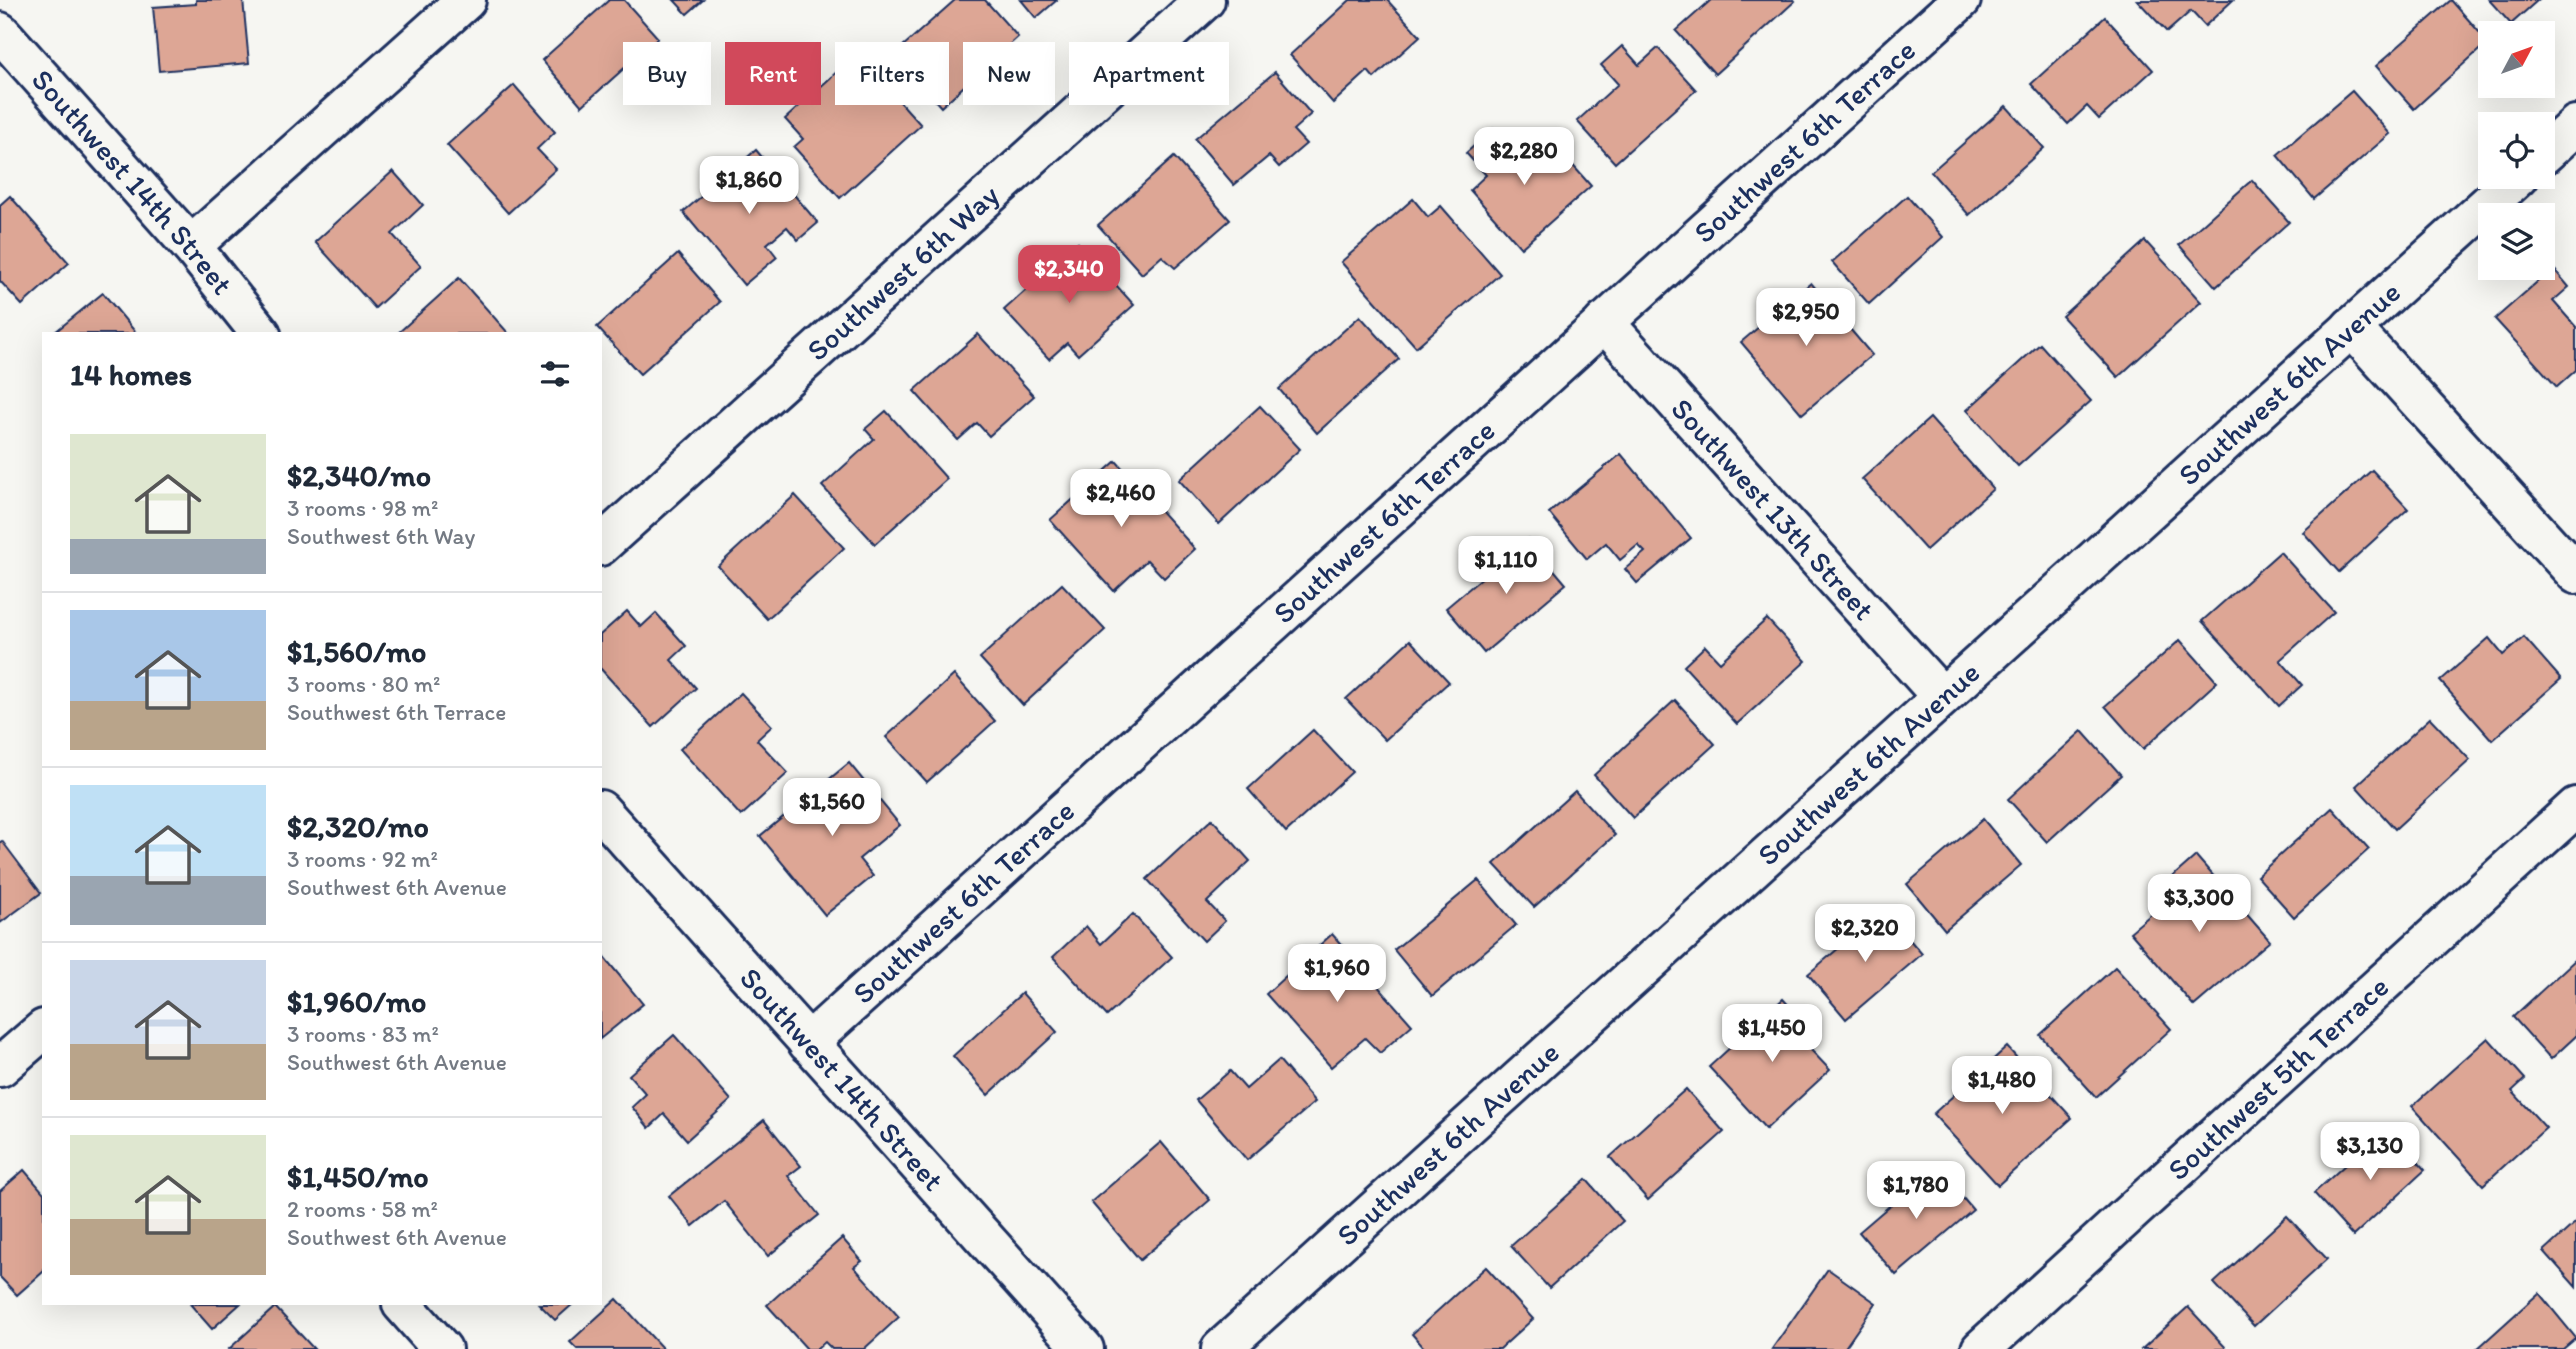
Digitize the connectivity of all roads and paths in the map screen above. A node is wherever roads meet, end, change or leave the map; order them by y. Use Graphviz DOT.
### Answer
graph roads {
  1 [pos="466,0"];
  2 [pos="1205,0"];
  3 [pos="1961,0"];
  4 [pos="0,32"];
  5 [pos="2576,125"];
  6 [pos="2555,144"];
  7 [pos="2505,189"];
  8 [pos="191,246"];
  9 [pos="1604,322"];
  10 [pos="2351,327"];
  11 [pos="259,332"];
  12 [pos="602,543"];
  13 [pos="2576,574"];
  14 [pos="1942,697"];
  15 [pos="2576,807"];
  16 [pos="602,812"];
  17 [pos="42,1031"];
  18 [pos="808,1043"];
  19 [pos="0,1067"];
  20 [pos="403,1305"];
  21 [pos="442,1349"];
  22 [pos="1084,1349"];
  23 [pos="1221,1349"];
  24 [pos="1981,1349"];
  1 -- 8 [label="street"];
  2 -- 12 [label="street, Southwest 6th Way"];
  3 -- 9 [label="street, Southwest 6th Terrace"];
  4 -- 8 [label="street, Southwest 14th Street"];
  5 -- 6 [label="street"];
  7 -- 10 [label="street, Southwest 6th Avenue"];
  8 -- 11 [label="street, Southwest 14th Street"];
  9 -- 14 [label="street, Southwest 13th Street"];
  9 -- 18 [label="street, Southwest 6th Terrace"];
  10 -- 13 [label="street"];
  10 -- 14 [label="street, Southwest 6th Avenue"];
  14 -- 23 [label="street, Southwest 6th Avenue"];
  15 -- 24 [label="street, Southwest 5th Terrace"];
  16 -- 18 [label="street, Southwest 14th Street"];
  17 -- 19 [label="street"];
  18 -- 22 [label="street, Southwest 14th Street"];
  20 -- 21 [label="street"];
}
